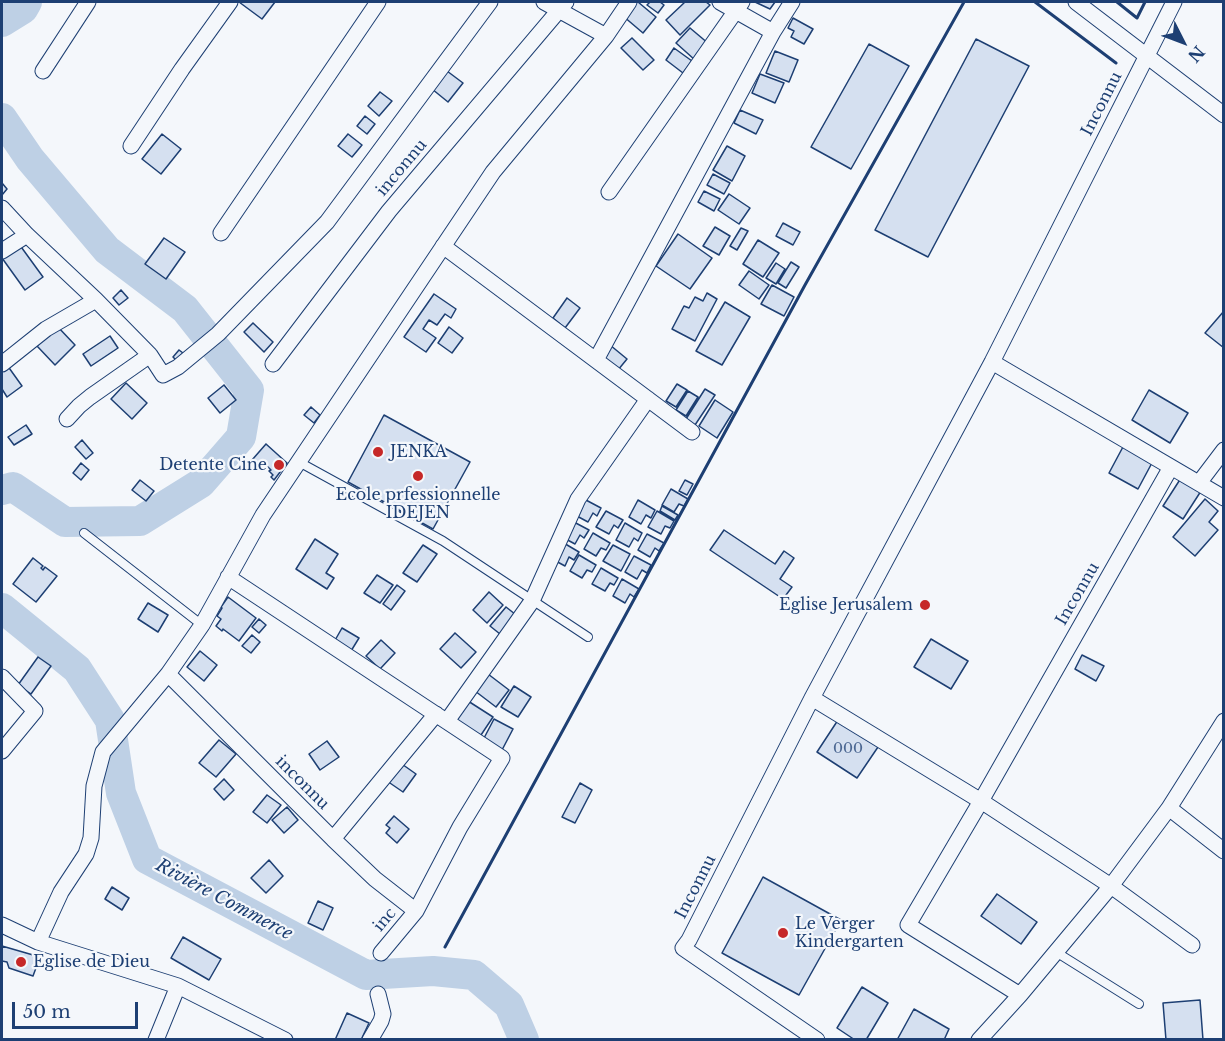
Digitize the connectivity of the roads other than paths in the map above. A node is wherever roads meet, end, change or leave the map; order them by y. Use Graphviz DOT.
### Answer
graph roads {
  1 [pos="88,2"];
  2 [pos="230,2"];
  3 [pos="378,2"];
  4 [pos="490,2"];
  5 [pos="544,2"];
  6 [pos="629,2"];
  7 [pos="720,2"];
  8 [pos="792,2"];
  9 [pos="1076,2"];
  10 [pos="1174,2"];
  11 [pos="562,6"];
  12 [pos="739,7"];
  13 [pos="773,32"];
  14 [pos="606,36"];
  15 [pos="1146,55"];
  16 [pos="43,71"];
  17 [pos="1224,116"];
  18 [pos="131,146"];
  19 [pos="609,192"];
  20 [pos="2,208"];
  21 [pos="221,233"];
  22 [pos="27,235"];
  23 [pos="443,246"];
  24 [pos="2,250"];
  25 [pos="96,300"];
  26 [pos="150,355"];
  27 [pos="596,360"];
  28 [pos="992,362"];
  29 [pos="2,364"];
  30 [pos="273,364"];
  31 [pos="648,399"];
  32 [pos="67,419"];
  33 [pos="692,432"];
  34 [pos="1224,450"];
  35 [pos="298,462"];
  36 [pos="1172,467"];
  37 [pos="1199,483"];
  38 [pos="1224,498"];
  39 [pos="84,533"];
  40 [pos="228,577"];
  41 [pos="532,601"];
  42 [pos="202,626"];
  43 [pos="588,637"];
  44 [pos="168,674"];
  45 [pos="2,677"];
  46 [pos="812,698"];
  47 [pos="441,717"];
  48 [pos="1224,722"];
  49 [pos="2,751"];
  50 [pos="981,801"];
  51 [pos="1169,808"];
  52 [pos="333,839"];
  53 [pos="1224,851"];
  54 [pos="1111,886"];
  55 [pos="416,911"];
  56 [pos="2,925"];
  57 [pos="38,942"];
  58 [pos="1192,945"];
  59 [pos="1056,952"];
  60 [pos="381,953"];
  61 [pos="178,986"];
  62 [pos="378,994"];
  63 [pos="1020,995"];
  64 [pos="1139,1004"];
  65 [pos="156,1040"];
  66 [pos="285,1040"];
  67 [pos="370,1040"];
  68 [pos="817,1040"];
  69 [pos="979,1040"];
  1 -- 16 [label="street"];
  2 -- 18 [label="street"];
  3 -- 21 [label="street"];
  4 -- 26 [label="street, inconnu"];
  5 -- 11 [label="street"];
  6 -- 14 [label="street"];
  7 -- 12 [label="street"];
  8 -- 13 [label="street"];
  9 -- 15 [label="street"];
  10 -- 15 [label="street, Inconnu"];
  11 -- 14 [label="street"];
  11 -- 30 [label="street, inconnu"];
  12 -- 13 [label="street"];
  12 -- 19 [label="street"];
  13 -- 27 [label="street"];
  14 -- 23 [label="street"];
  15 -- 17 [label="street"];
  15 -- 28 [label="street, Inconnu"];
  20 -- 22 [label="street"];
  22 -- 24 [label="street"];
  22 -- 25 [label="street"];
  23 -- 27 [label="street"];
  23 -- 35 [label="street"];
  25 -- 26 [label="street"];
  25 -- 29 [label="street"];
  26 -- 32 [label="street"];
  27 -- 31 [label="street"];
  28 -- 36 [label="street"];
  28 -- 46 [label="street, Inconnu"];
  31 -- 33 [label="street"];
  31 -- 41 [label="street"];
  34 -- 37 [label="street"];
  35 -- 40 [label="street"];
  35 -- 41 [label="lane"];
  36 -- 37 [label="street"];
  36 -- 50 [label="street, Inconnu"];
  37 -- 38 [label="street"];
  39 -- 42 [label="lane"];
  40 -- 42 [label="street"];
  40 -- 47 [label="street"];
  41 -- 43 [label="lane"];
  41 -- 47 [label="street"];
  42 -- 44 [label="street"];
  44 -- 52 [label="street, inconnu"];
  44 -- 57 [label="street"];
  45 -- 49 [label="street"];
  46 -- 50 [label="street"];
  46 -- 68 [label="street, Inconnu"];
  47 -- 52 [label="street"];
  47 -- 55 [label="street"];
  48 -- 51 [label="street"];
  50 -- 54 [label="street"];
  50 -- 63 [label="street, Inconnu"];
  51 -- 53 [label="street"];
  51 -- 54 [label="street"];
  52 -- 55 [label="street, inconnu"];
  54 -- 58 [label="street"];
  54 -- 59 [label="street"];
  55 -- 60 [label="street, inc"];
  56 -- 57 [label="street"];
  57 -- 61 [label="street"];
  59 -- 63 [label="street"];
  59 -- 64 [label="lane"];
  61 -- 65 [label="street"];
  61 -- 66 [label="street"];
  62 -- 67 [label="street"];
  63 -- 69 [label="street"];
}
